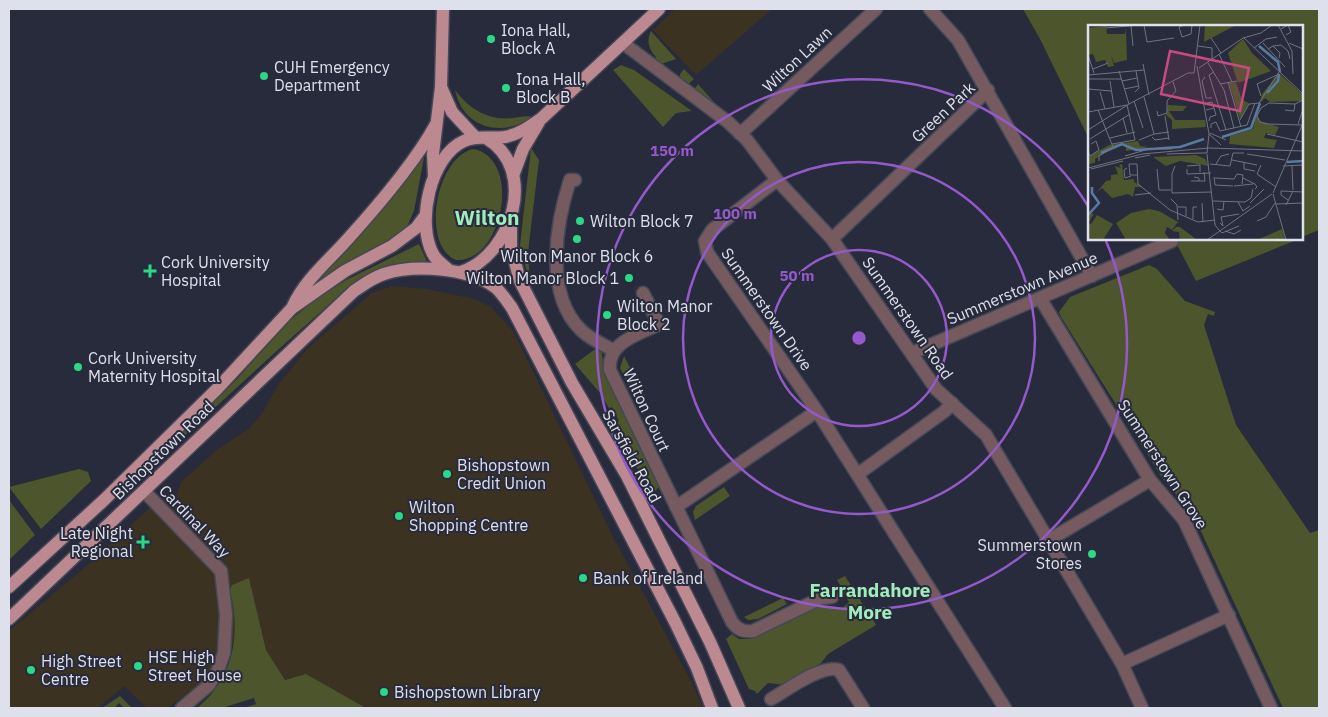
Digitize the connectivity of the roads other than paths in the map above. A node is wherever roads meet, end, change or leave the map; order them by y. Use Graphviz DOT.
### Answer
graph roads {
  1 [pos="443,9"];
  2 [pos="659,9"];
  3 [pos="876,9"];
  4 [pos="930,9"];
  5 [pos="623,43"];
  6 [pos="441,87"];
  7 [pos="988,90"];
  8 [pos="542,118"];
  9 [pos="436,124"];
  10 [pos="740,134"];
  11 [pos="480,138"];
  12 [pos="513,176"];
  13 [pos="434,179"];
  14 [pos="576,180"];
  15 [pos="778,180"];
  16 [pos="426,216"];
  17 [pos="512,217"];
  18 [pos="832,239"];
  19 [pos="1172,241"];
  20 [pos="455,271"];
  21 [pos="1092,276"];
  22 [pos="643,293"];
  23 [pos="1040,298"];
  24 [pos="292,308"];
  25 [pos="613,350"];
  26 [pos="912,353"];
  27 [pos="952,404"];
  28 [pos="817,411"];
  29 [pos="858,474"];
  30 [pos="1150,480"];
  31 [pos="144,490"];
  32 [pos="676,507"];
  33 [pos="1049,540"];
  34 [pos="9,587"];
  35 [pos="832,597"];
  36 [pos="1229,615"];
  37 [pos="9,618"];
  38 [pos="1122,664"];
  39 [pos="771,699"];
  40 [pos="182,708"];
  41 [pos="712,708"];
  42 [pos="739,708"];
  43 [pos="864,708"];
  44 [pos="1005,708"];
  45 [pos="1142,708"];
  46 [pos="1272,708"];
  1 -- 6 [label="main road"];
  2 -- 5 [label="main road"];
  3 -- 10 [label="street, Wilton Lawn"];
  4 -- 7 [label="street"];
  5 -- 8 [label="main road"];
  5 -- 10 [label="street, Summerstown Road"];
  6 -- 9 [label="main road"];
  6 -- 11 [label="main road"];
  7 -- 18 [label="street, Green Park"];
  7 -- 21 [label="street, Green Park"];
  8 -- 11 [label="main road"];
  8 -- 12 [label="main road"];
  9 -- 13 [label="main road"];
  9 -- 24 [label="main road"];
  10 -- 15 [label="street, Summerstown Road"];
  11 -- 12 [label="main road"];
  11 -- 13 [label="main road"];
  12 -- 17 [label="main road"];
  13 -- 16 [label="main road"];
  14 -- 25 [label="street"];
  15 -- 18 [label="street, Summerstown Road"];
  15 -- 28 [label="street, Summerstown Drive"];
  16 -- 20 [label="main road"];
  16 -- 24 [label="main road, Bishopstown Road"];
  17 -- 20 [label="main road"];
  17 -- 42 [label="main road, Sarsfield Road"];
  18 -- 26 [label="street, Summerstown Road"];
  19 -- 21 [label="street, Summerstown Avenue"];
  20 -- 31 [label="main road, Bishopstown Road"];
  20 -- 41 [label="main road"];
  21 -- 23 [label="street, Summerstown Avenue"];
  22 -- 25 [label="street, Wilton Court"];
  23 -- 26 [label="street, Summerstown Avenue"];
  23 -- 30 [label="street, Summerstown Grove"];
  24 -- 34 [label="main road, Bishopstown Road"];
  25 -- 32 [label="street, Wilton Court"];
  26 -- 27 [label="street, Summerstown Road"];
  27 -- 29 [label="street"];
  27 -- 33 [label="street, Summerstown Road"];
  28 -- 29 [label="street, Summerstown Drive"];
  28 -- 32 [label="street"];
  29 -- 44 [label="street, Summerstown Drive"];
  30 -- 33 [label="street"];
  30 -- 36 [label="street, Summerstown Grove"];
  31 -- 37 [label="main road, Bishopstown Road"];
  31 -- 40 [label="street, Cardinal Way"];
  32 -- 35 [label="street, Wilton Court"];
  33 -- 38 [label="street, Summerstown Road"];
  36 -- 38 [label="street"];
  36 -- 46 [label="street, Summerstown Grove"];
  38 -- 45 [label="street, Summerstown Road"];
  39 -- 43 [label="street"];
}
